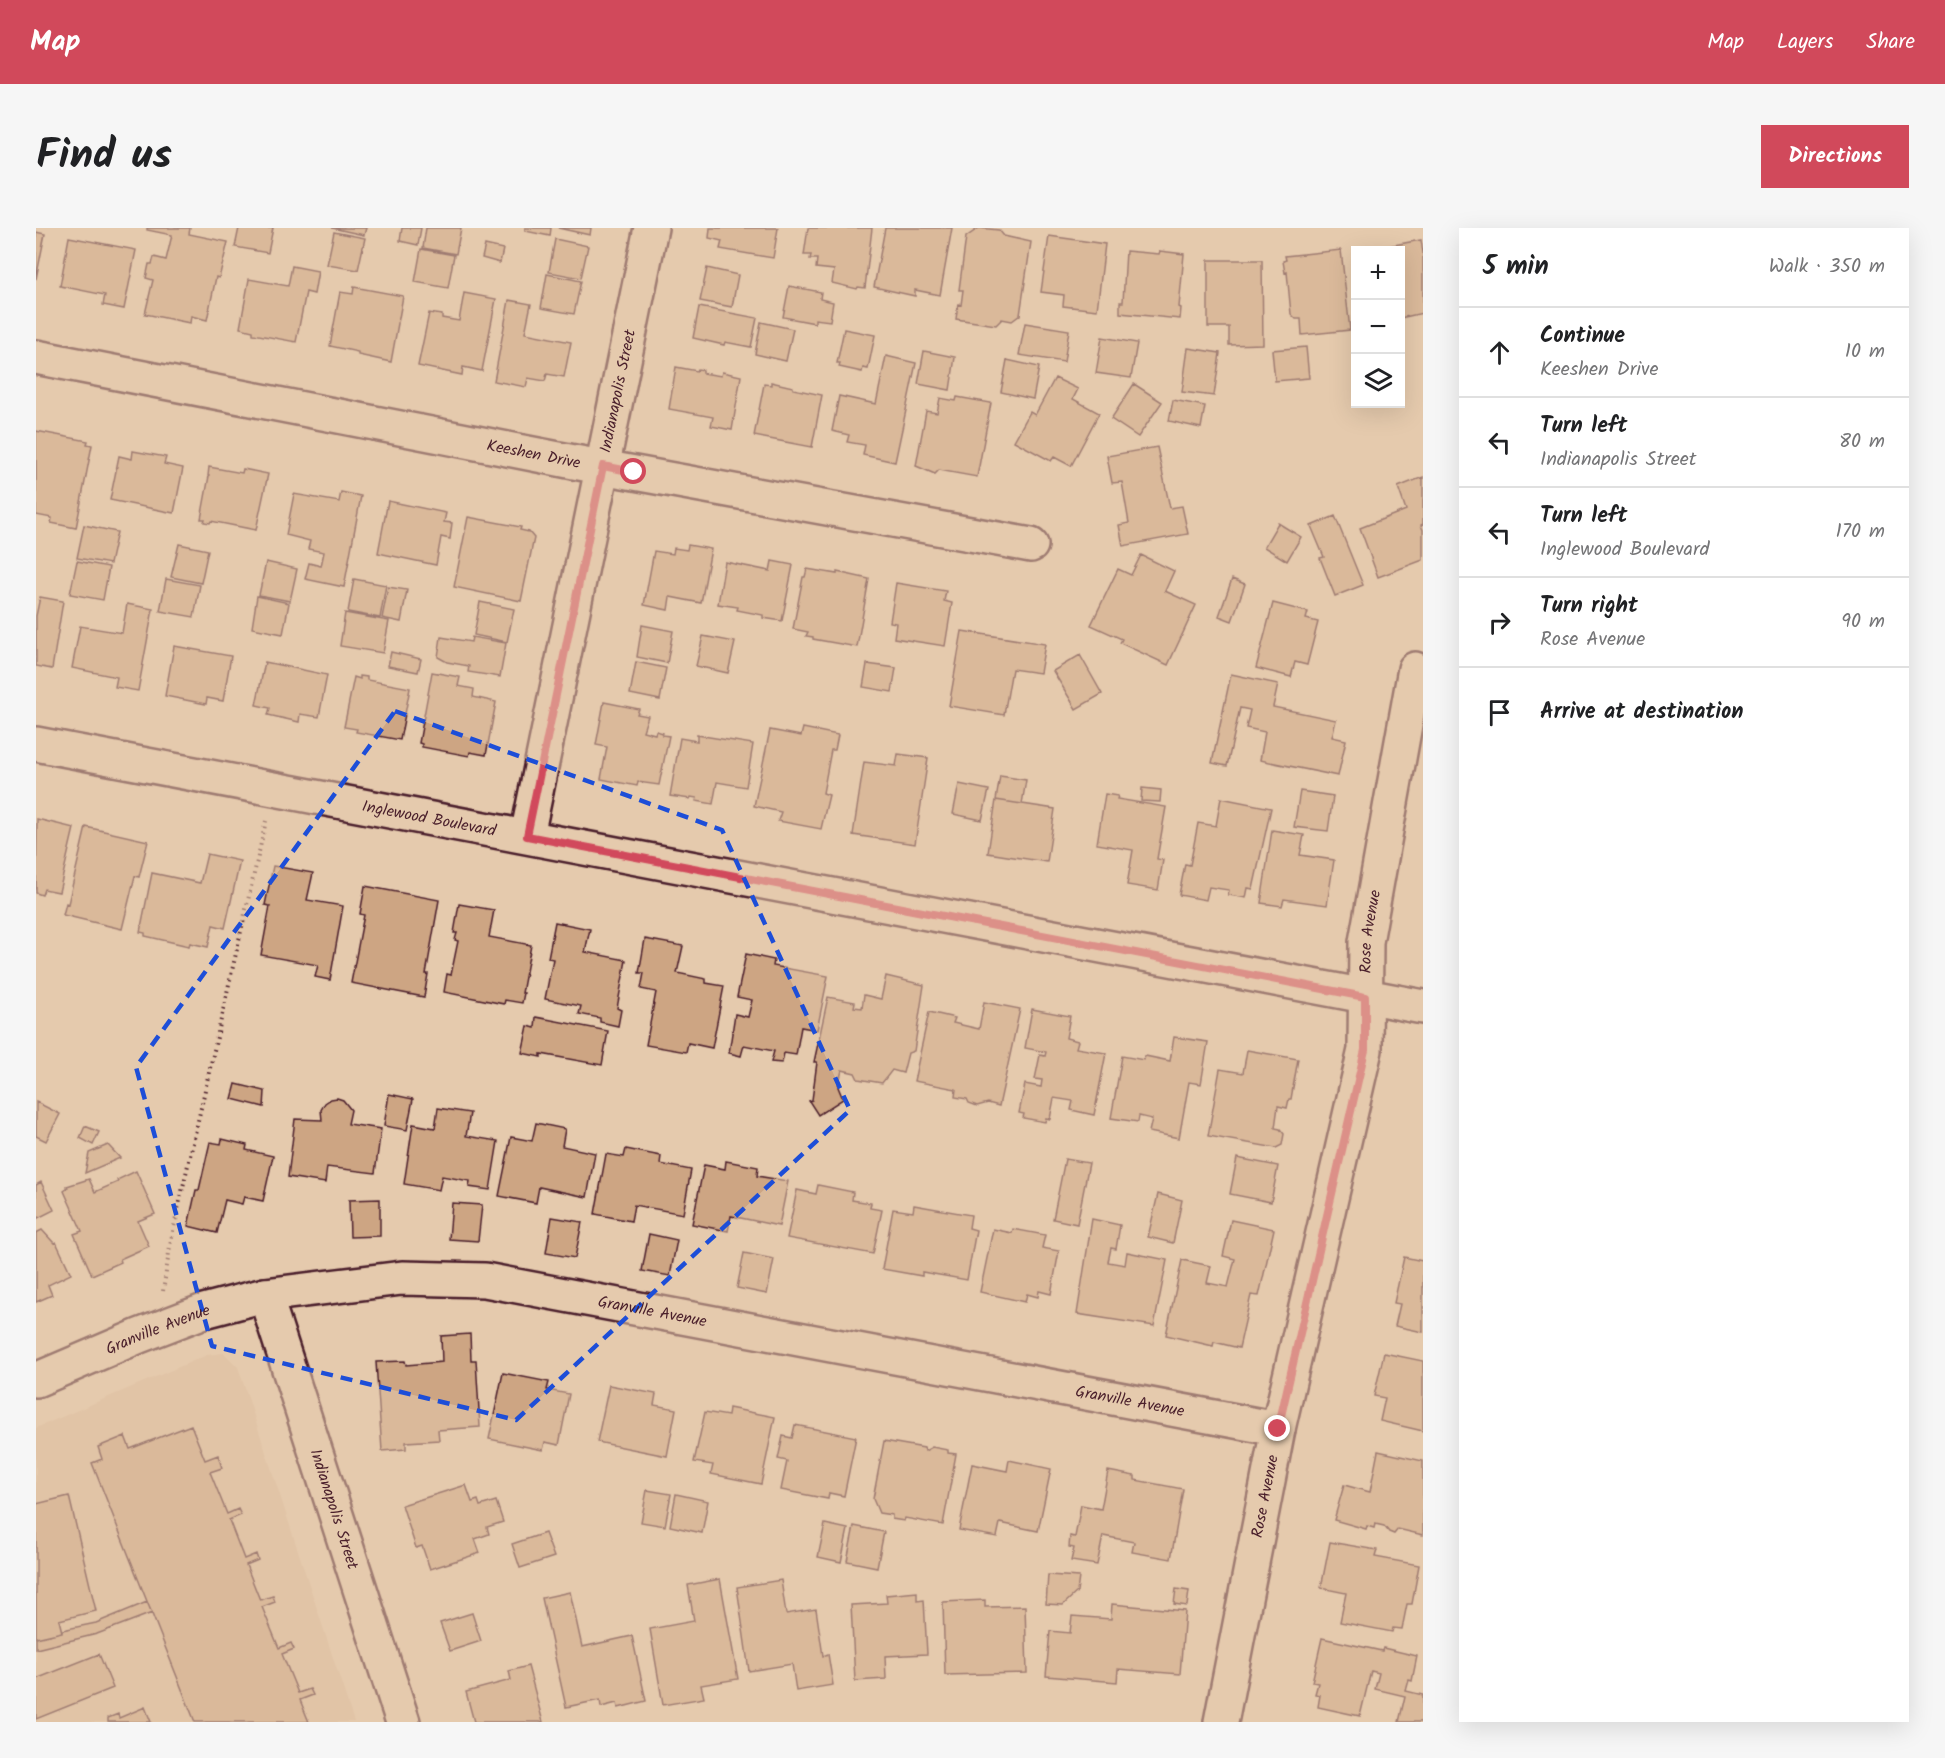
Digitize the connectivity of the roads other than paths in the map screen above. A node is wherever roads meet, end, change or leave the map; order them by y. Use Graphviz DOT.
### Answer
graph roads {
  1 [pos="651,228"];
  2 [pos="36,357"];
  3 [pos="603,466"];
  4 [pos="1031,545"];
  5 [pos="1415,669"];
  6 [pos="36,744"];
  7 [pos="527,836"];
  8 [pos="1365,997"];
  9 [pos="1423,1007"];
  10 [pos="265,1295"];
  11 [pos="36,1380"];
  12 [pos="1278,1429"];
  13 [pos="403,1722"];
  14 [pos="1221,1722"];
  1 -- 3 [label="street, Indianapolis Street"];
  2 -- 3 [label="street, Keeshen Drive"];
  3 -- 4 [label="street, Keeshen Drive"];
  3 -- 7 [label="street, Indianapolis Street"];
  5 -- 8 [label="street, Rose Avenue"];
  6 -- 7 [label="street, Inglewood Boulevard"];
  7 -- 8 [label="street, Inglewood Boulevard"];
  8 -- 9 [label="street, Inglewood Boulevard"];
  8 -- 12 [label="street, Rose Avenue"];
  10 -- 11 [label="street, Granville Avenue"];
  10 -- 12 [label="street, Granville Avenue"];
  10 -- 13 [label="street, Indianapolis Street"];
  12 -- 14 [label="street, Rose Avenue"];
}
